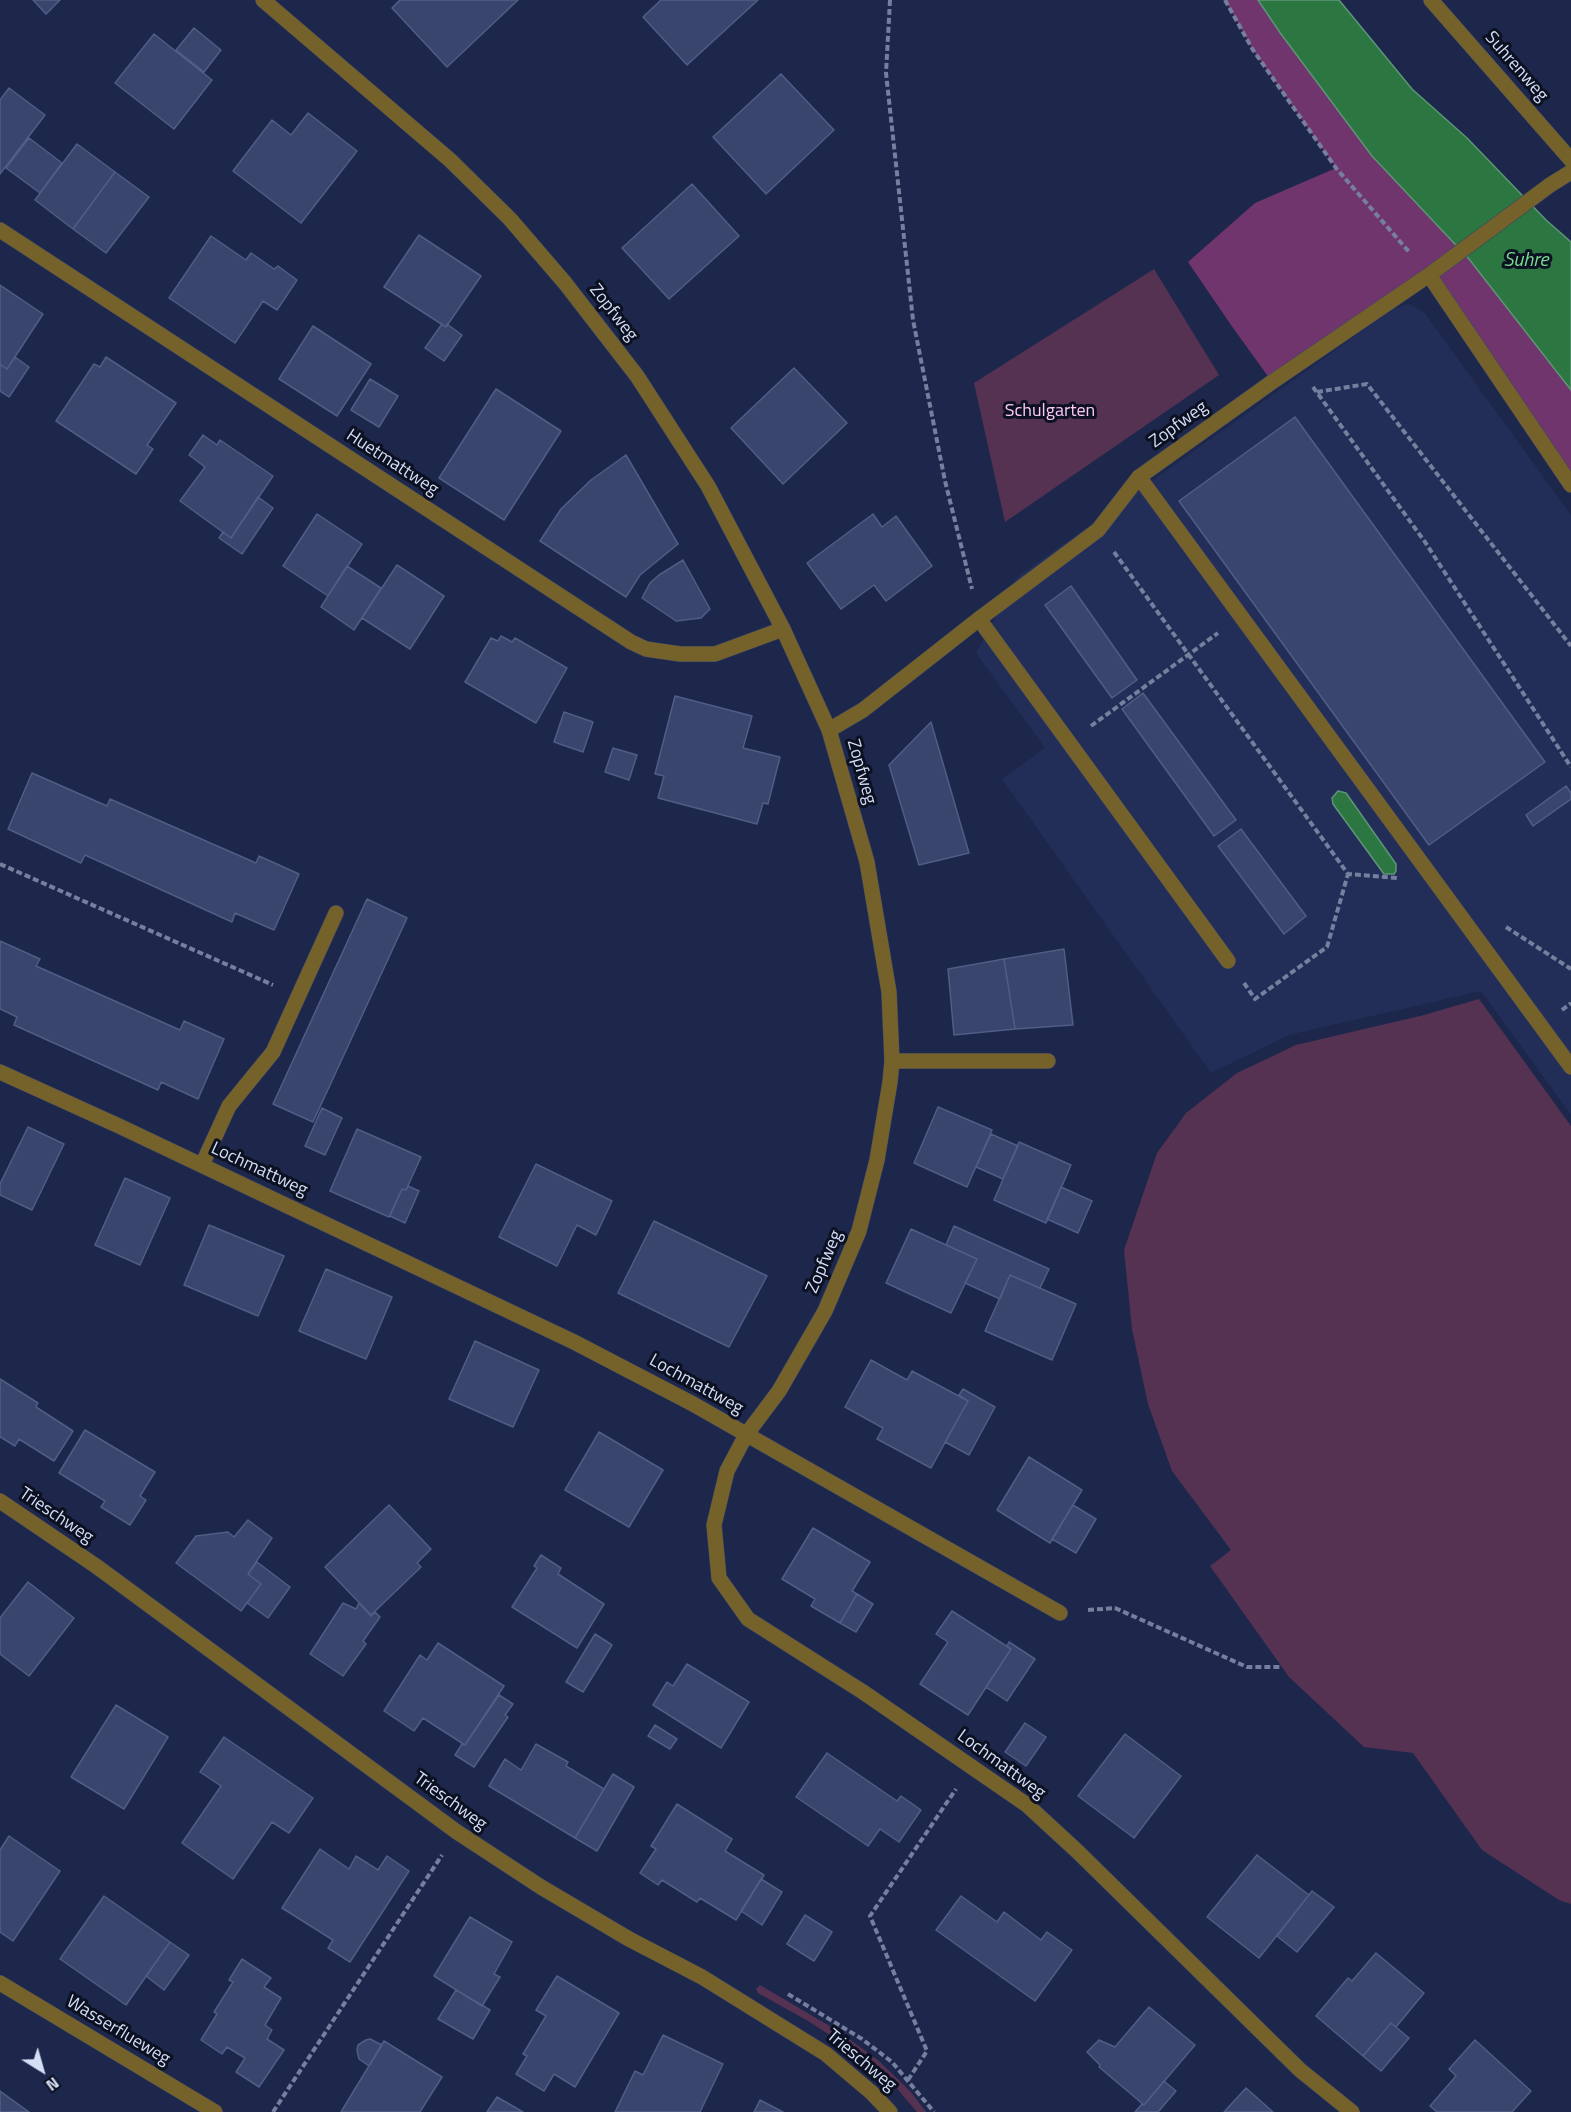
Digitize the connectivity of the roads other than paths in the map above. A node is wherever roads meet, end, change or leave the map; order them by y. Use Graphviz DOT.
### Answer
graph roads {
  1 [pos="263,0"];
  2 [pos="1431,0"];
  3 [pos="1571,160"];
  4 [pos="1571,171"];
  5 [pos="0,230"];
  6 [pos="1428,275"];
  7 [pos="1139,477"];
  8 [pos="1571,485"];
  9 [pos="979,619"];
  10 [pos="783,629"];
  11 [pos="829,730"];
  12 [pos="336,914"];
  13 [pos="1228,960"];
  14 [pos="892,1060"];
  15 [pos="1048,1061"];
  16 [pos="1571,1067"];
  17 [pos="0,1072"];
  18 [pos="202,1165"];
  19 [pos="746,1436"];
  20 [pos="0,1501"];
  21 [pos="1060,1613"];
  22 [pos="0,1983"];
  23 [pos="215,2112"];
  24 [pos="890,2112"];
  25 [pos="1352,2112"];
  1 -- 10 [label="street, Zopfweg"];
  2 -- 3 [label="street, Suhrenweg"];
  4 -- 6 [label="street, Zopfweg"];
  5 -- 10 [label="street, Huetmattweg"];
  6 -- 7 [label="street, Zopfweg"];
  6 -- 8 [label="street"];
  7 -- 9 [label="street, Zopfweg"];
  7 -- 16 [label="street"];
  9 -- 11 [label="street, Zopfweg"];
  9 -- 13 [label="street"];
  10 -- 11 [label="street, Zopfweg"];
  11 -- 14 [label="street, Zopfweg"];
  12 -- 18 [label="street"];
  14 -- 15 [label="street"];
  14 -- 19 [label="street, Zopfweg"];
  17 -- 18 [label="street, Lochmattweg"];
  18 -- 19 [label="street, Lochmattweg"];
  19 -- 21 [label="street"];
  19 -- 25 [label="street, Lochmattweg"];
  20 -- 24 [label="street, Trieschweg"];
  22 -- 23 [label="street, Wasserflueweg"];
}
